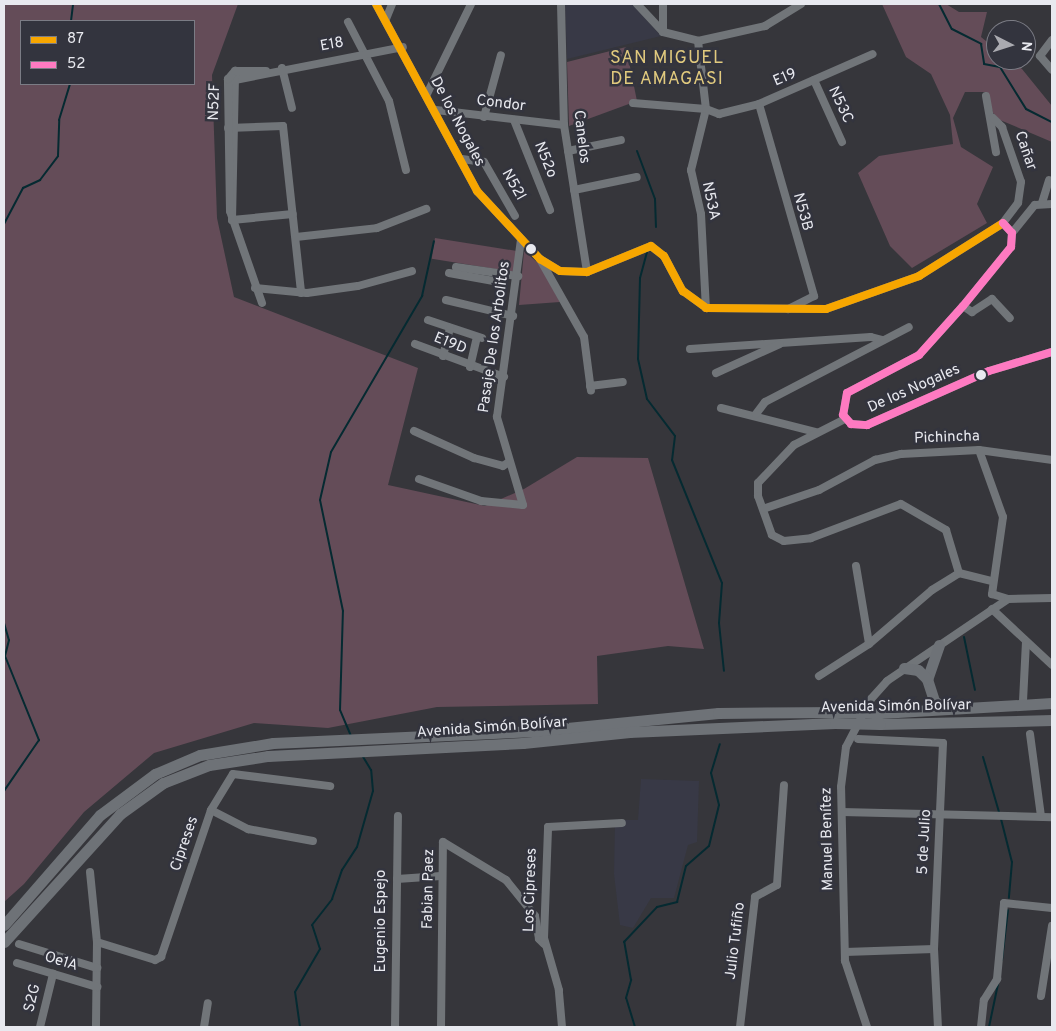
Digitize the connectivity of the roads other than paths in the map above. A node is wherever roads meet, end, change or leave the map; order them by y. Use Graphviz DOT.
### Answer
graph roads {
  1 [pos="376,4"];
  2 [pos="392,4"];
  3 [pos="471,4"];
  4 [pos="561,4"];
  5 [pos="638,4"];
  6 [pos="663,4"];
  7 [pos="800,4"];
  8 [pos="386,20"];
  9 [pos="348,22"];
  10 [pos="663,32"];
  11 [pos="1052,40"];
  12 [pos="698,42"];
  13 [pos="403,47"];
  14 [pos="366,53"];
  15 [pos="873,54"];
  16 [pos="501,55"];
  17 [pos="282,68"];
  18 [pos="1052,70"];
  19 [pos="236,71"];
  20 [pos="266,71"];
  21 [pos="235,80"];
  22 [pos="814,80"];
  23 [pos="427,94"];
  24 [pos="986,96"];
  25 [pos="633,103"];
  26 [pos="759,104"];
  27 [pos="292,108"];
  28 [pos="706,109"];
  29 [pos="436,110"];
  30 [pos="484,117"];
  31 [pos="992,118"];
  32 [pos="514,120"];
  33 [pos="564,125"];
  34 [pos="232,128"];
  35 [pos="620,140"];
  36 [pos="842,142"];
  37 [pos="568,151"];
  38 [pos="996,152"];
  39 [pos="462,159"];
  40 [pos="406,170"];
  41 [pos="636,177"];
  42 [pos="1049,180"];
  43 [pos="574,190"];
  44 [pos="1042,203"];
  45 [pos="1052,204"];
  46 [pos="426,209"];
  47 [pos="550,210"];
  48 [pos="293,214"];
  49 [pos="515,216"];
  50 [pos="232,220"];
  51 [pos="1003,223"];
  52 [pos="1012,233"];
  53 [pos="296,238"];
  54 [pos="521,240"];
  55 [pos="540,259"];
  56 [pos="412,270"];
  57 [pos="453,270"];
  58 [pos="587,272"];
  59 [pos="518,276"];
  60 [pos="255,288"];
  61 [pos="301,293"];
  62 [pos="446,300"];
  63 [pos="262,303"];
  64 [pos="963,306"];
  65 [pos="706,308"];
  66 [pos="788,309"];
  67 [pos="513,316"];
  68 [pos="1010,318"];
  69 [pos="428,320"];
  70 [pos="909,327"];
  71 [pos="450,328"];
  72 [pos="882,340"];
  73 [pos="784,343"];
  74 [pos="415,344"];
  75 [pos="690,349"];
  76 [pos="1052,352"];
  77 [pos="443,356"];
  78 [pos="470,367"];
  79 [pos="716,373"];
  80 [pos="504,377"];
  81 [pos="623,382"];
  82 [pos="721,408"];
  83 [pos="756,414"];
  84 [pos="845,419"];
  85 [pos="414,431"];
  86 [pos="816,432"];
  87 [pos="979,450"];
  88 [pos="1052,460"];
  89 [pos="508,462"];
  90 [pos="419,479"];
  91 [pos="763,509"];
  92 [pos="856,566"];
  93 [pos="959,573"];
  94 [pos="992,581"];
  95 [pos="1052,598"];
  96 [pos="1008,599"];
  97 [pos="992,608"];
  98 [pos="1026,642"];
  99 [pos="870,644"];
  100 [pos="939,645"];
  101 [pos="1052,665"];
  102 [pos="904,668"];
  103 [pos="819,676"];
  104 [pos="927,683"];
  105 [pos="1023,701"];
  106 [pos="1052,703"];
  107 [pos="946,709"];
  108 [pos="907,712"];
  109 [pos="880,718"];
  110 [pos="1052,720"];
  111 [pos="1030,734"];
  112 [pos="858,739"];
  113 [pos="784,785"];
  114 [pos="330,786"];
  115 [pos="211,810"];
  116 [pos="842,812"];
  117 [pos="940,814"];
  118 [pos="398,816"];
  119 [pos="1041,816"];
  120 [pos="1052,817"];
  121 [pos="622,823"];
  122 [pos="313,841"];
  123 [pos="90,872"];
  124 [pos="441,876"];
  125 [pos="397,878"];
  126 [pos="1052,908"];
  127 [pos="4,925"];
  128 [pos="1052,926"];
  129 [pos="4,942"];
  130 [pos="97,942"];
  131 [pos="19,944"];
  132 [pos="544,944"];
  133 [pos="934,949"];
  134 [pos="844,952"];
  135 [pos="17,963"];
  136 [pos="97,968"];
  137 [pos="53,974"];
  138 [pos="97,987"];
  139 [pos="1041,996"];
  140 [pos="208,1003"];
  141 [pos="40,1027"];
  142 [pos="96,1027"];
  143 [pos="204,1027"];
  144 [pos="394,1027"];
  145 [pos="441,1027"];
  146 [pos="562,1027"];
  147 [pos="740,1027"];
  148 [pos="867,1027"];
  149 [pos="938,1027"];
  150 [pos="981,1027"];
  1 -- 8 [label="street, De los Nogales"];
  2 -- 8 [label="street"];
  3 -- 23 [label="street"];
  4 -- 33 [label="street, Canelos"];
  5 -- 10 [label="street"];
  6 -- 10 [label="street"];
  7 -- 12 [label="street"];
  8 -- 13 [label="street, De los Nogales"];
  9 -- 14 [label="street"];
  10 -- 12 [label="street"];
  11 -- 18 [label="street"];
  12 -- 28 [label="street, N53A"];
  13 -- 14 [label="street, E18"];
  13 -- 23 [label="street, De los Nogales"];
  14 -- 17 [label="street, E18"];
  14 -- 40 [label="street"];
  15 -- 22 [label="street, E19"];
  16 -- 30 [label="street"];
  17 -- 20 [label="street, E18"];
  17 -- 27 [label="street"];
  19 -- 20 [label="street, N52F"];
  19 -- 21 [label="street"];
  19 -- 34 [label="street, N52F"];
  20 -- 21 [label="street, N52F"];
  21 -- 34 [label="street, N52F"];
  22 -- 26 [label="street, E19"];
  22 -- 36 [label="street, N53C"];
  23 -- 29 [label="street, De los Nogales"];
  24 -- 31 [label="street"];
  25 -- 28 [label="street, E19"];
  26 -- 28 [label="street, E19"];
  26 -- 66 [label="street, N53B"];
  28 -- 65 [label="street, N53A"];
  29 -- 30 [label="street, Condor"];
  29 -- 39 [label="street, De los Nogales"];
  30 -- 32 [label="street, Condor"];
  31 -- 38 [label="street"];
  31 -- 51 [label="street, Cañar"];
  32 -- 33 [label="street, Condor"];
  32 -- 47 [label="street, N52o"];
  33 -- 37 [label="street, Canelos"];
  34 -- 48 [label="street"];
  34 -- 50 [label="street, N52F"];
  35 -- 37 [label="street"];
  37 -- 43 [label="street, Canelos"];
  39 -- 49 [label="street, N52l"];
  39 -- 54 [label="street, De los Nogales"];
  41 -- 43 [label="street"];
  42 -- 44 [label="street"];
  43 -- 58 [label="street, Canelos"];
  44 -- 45 [label="street"];
  44 -- 52 [label="street"];
  46 -- 53 [label="street"];
  48 -- 50 [label="street"];
  48 -- 53 [label="street"];
  50 -- 60 [label="street, N52F"];
  51 -- 52 [label="street"];
  51 -- 66 [label="street"];
  52 -- 64 [label="street, De los Nogales"];
  53 -- 61 [label="street"];
  54 -- 55 [label="street, De los Nogales"];
  54 -- 59 [label="street, Pasaje De los Arbolitos"];
  55 -- 58 [label="street, De los Nogales"];
  55 -- 81 [label="street"];
  56 -- 61 [label="street"];
  57 -- 59 [label="street"];
  58 -- 65 [label="street, De los Nogales"];
  59 -- 67 [label="street, Pasaje De los Arbolitos"];
  60 -- 61 [label="street"];
  60 -- 63 [label="street, N52F"];
  62 -- 67 [label="street"];
  64 -- 68 [label="street"];
  64 -- 84 [label="street, De los Nogales"];
  65 -- 66 [label="street"];
  67 -- 80 [label="street, Pasaje De los Arbolitos"];
  69 -- 71 [label="street"];
  70 -- 72 [label="street"];
  71 -- 77 [label="street"];
  71 -- 78 [label="street"];
  72 -- 73 [label="street"];
  72 -- 83 [label="street"];
  73 -- 75 [label="street"];
  73 -- 79 [label="street"];
  74 -- 77 [label="street, E19D"];
  76 -- 84 [label="street, De los Nogales"];
  77 -- 78 [label="street, E19D"];
  78 -- 80 [label="street, E19D"];
  80 -- 89 [label="street, Pasaje De los Arbolitos"];
  82 -- 83 [label="street"];
  83 -- 86 [label="street"];
  84 -- 86 [label="street"];
  85 -- 89 [label="street"];
  86 -- 91 [label="street"];
  87 -- 88 [label="street, Pichincha"];
  87 -- 91 [label="street, Pichincha"];
  87 -- 94 [label="street"];
  89 -- 90 [label="street, Pasaje De los Arbolitos"];
  91 -- 93 [label="street"];
  92 -- 99 [label="street"];
  93 -- 94 [label="street"];
  93 -- 99 [label="street"];
  94 -- 96 [label="street"];
  95 -- 96 [label="street"];
  96 -- 97 [label="street"];
  97 -- 98 [label="street"];
  97 -- 100 [label="street"];
  98 -- 101 [label="street"];
  98 -- 105 [label="street"];
  99 -- 103 [label="street"];
  100 -- 102 [label="street"];
  100 -- 104 [label="highway"];
  102 -- 104 [label="highway"];
  102 -- 116 [label="street, Manuel Benítez"];
  104 -- 107 [label="highway"];
  104 -- 108 [label="highway"];
  105 -- 106 [label="highway, Avenida Simón Bolívar"];
  105 -- 107 [label="highway, Avenida Simón Bolívar"];
  107 -- 108 [label="highway, Avenida Simón Bolívar"];
  108 -- 109 [label="highway, Avenida Simón Bolívar"];
  109 -- 110 [label="highway, Avenida Simón Bolívar"];
  109 -- 127 [label="highway, Avenida Simón Bolívar, bridge"];
  109 -- 129 [label="highway, Avenida Simón Bolívar, bridge"];
  111 -- 119 [label="street"];
  112 -- 117 [label="street, 5 de Julio"];
  113 -- 147 [label="street, Julio Tufiño"];
  114 -- 115 [label="street, Cipreses"];
  115 -- 122 [label="street"];
  115 -- 130 [label="street, Cipreses"];
  116 -- 117 [label="street"];
  116 -- 134 [label="street, Manuel Benítez"];
  117 -- 119 [label="street"];
  117 -- 133 [label="street, 5 de Julio"];
  118 -- 125 [label="street, Eugenio Espejo"];
  119 -- 120 [label="street"];
  121 -- 132 [label="street, Los Cipreses"];
  123 -- 130 [label="street"];
  124 -- 125 [label="street"];
  124 -- 132 [label="street, Fabian Paez"];
  124 -- 145 [label="street, Fabian Paez"];
  125 -- 144 [label="street, Eugenio Espejo"];
  126 -- 150 [label="street"];
  128 -- 139 [label="street"];
  130 -- 136 [label="street"];
  131 -- 136 [label="street"];
  132 -- 146 [label="street, Los Cipreses"];
  133 -- 134 [label="street"];
  133 -- 149 [label="street, 5 de Julio"];
  134 -- 148 [label="street, Manuel Benítez"];
  135 -- 137 [label="street, Oe1A"];
  136 -- 138 [label="street"];
  137 -- 138 [label="street, Oe1A"];
  137 -- 141 [label="street, S2G"];
  138 -- 142 [label="street"];
  140 -- 143 [label="street"];
}
